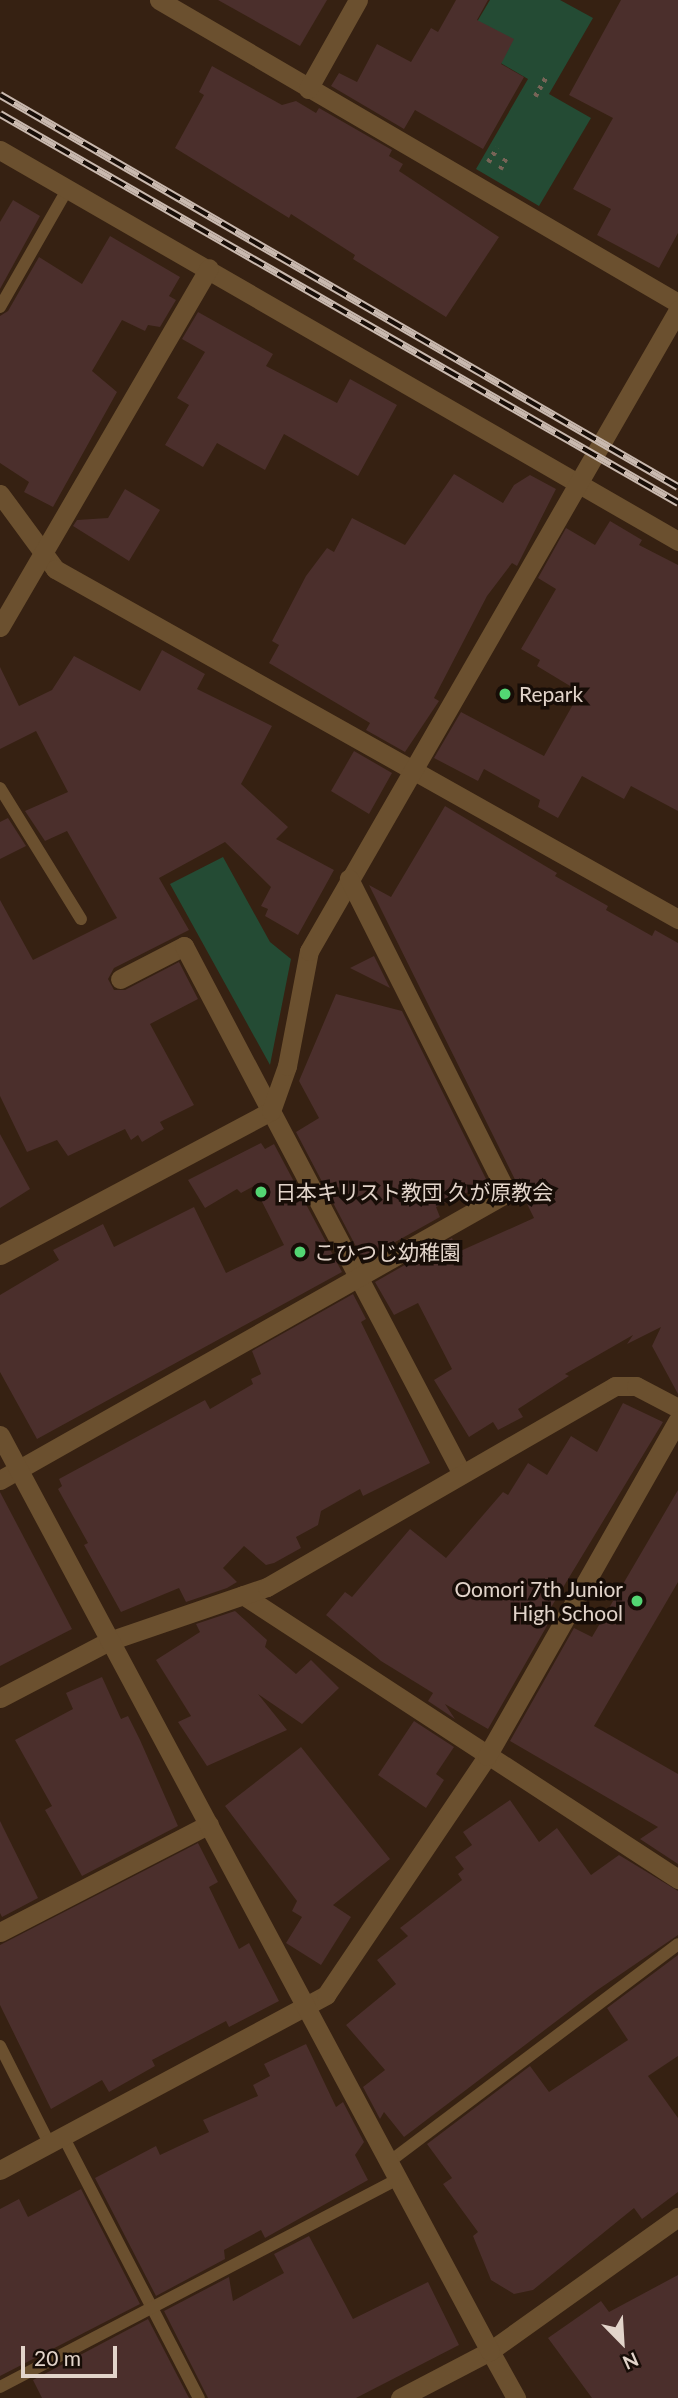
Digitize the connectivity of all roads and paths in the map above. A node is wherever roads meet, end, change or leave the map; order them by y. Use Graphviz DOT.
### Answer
graph roads {
  1 [pos="159,0"];
  2 [pos="358,0"];
  3 [pos="547,75"];
  4 [pos="308,89"];
  5 [pos="535,96"];
  6 [pos="0,150"];
  7 [pos="67,190"];
  8 [pos="209,268"];
  9 [pos="678,303"];
  10 [pos="0,307"];
  11 [pos="678,310"];
  12 [pos="578,485"];
  13 [pos="0,494"];
  14 [pos="678,541"];
  15 [pos="41,551"];
  16 [pos="0,627"];
  17 [pos="416,769"];
  18 [pos="0,788"];
  19 [pos="349,879"];
  20 [pos="81,919"];
  21 [pos="678,919"];
  22 [pos="120,979"];
  23 [pos="271,1111"];
  24 [pos="0,1255"];
  25 [pos="359,1279"];
  26 [pos="678,1408"];
  27 [pos="678,1420"];
  28 [pos="0,1435"];
  29 [pos="18,1470"];
  30 [pos="461,1472"];
  31 [pos="0,1480"];
  32 [pos="243,1595"];
  33 [pos="109,1641"];
  34 [pos="0,1698"];
  35 [pos="487,1756"];
  36 [pos="209,1824"];
  37 [pos="678,1879"];
  38 [pos="0,1932"];
  39 [pos="678,1944"];
  40 [pos="306,2007"];
  41 [pos="0,2046"];
  42 [pos="56,2140"];
  43 [pos="389,2162"];
  44 [pos="0,2169"];
  45 [pos="398,2179"];
  46 [pos="678,2217"];
  47 [pos="152,2307"];
  48 [pos="491,2351"];
  49 [pos="0,2387"];
  50 [pos="199,2398"];
  51 [pos="400,2398"];
  52 [pos="516,2398"];
  1 -- 4 [label="street"];
  2 -- 4 [label="street"];
  3 -- 5 [label="path"];
  4 -- 9 [label="street"];
  6 -- 7 [label="street"];
  7 -- 8 [label="street"];
  7 -- 10 [label="lane"];
  8 -- 12 [label="street"];
  8 -- 15 [label="street"];
  11 -- 12 [label="street"];
  12 -- 14 [label="street"];
  12 -- 17 [label="street"];
  13 -- 15 [label="street"];
  15 -- 16 [label="street"];
  15 -- 17 [label="street"];
  17 -- 19 [label="street"];
  17 -- 21 [label="street"];
  18 -- 20 [label="lane"];
  19 -- 23 [label="street"];
  19 -- 25 [label="street"];
  22 -- 23 [label="street"];
  23 -- 24 [label="street"];
  23 -- 25 [label="street"];
  25 -- 29 [label="street"];
  25 -- 30 [label="street"];
  26 -- 30 [label="street"];
  27 -- 35 [label="street"];
  28 -- 29 [label="street"];
  29 -- 31 [label="street"];
  29 -- 33 [label="street"];
  30 -- 32 [label="street"];
  32 -- 33 [label="street"];
  32 -- 35 [label="street"];
  33 -- 34 [label="street"];
  33 -- 36 [label="street"];
  35 -- 37 [label="street"];
  35 -- 40 [label="street"];
  36 -- 38 [label="street"];
  36 -- 40 [label="street"];
  39 -- 43 [label="lane"];
  40 -- 42 [label="street"];
  40 -- 43 [label="street"];
  41 -- 42 [label="lane"];
  42 -- 44 [label="street"];
  42 -- 47 [label="lane"];
  43 -- 45 [label="street"];
  45 -- 47 [label="lane"];
  45 -- 48 [label="street"];
  46 -- 48 [label="street"];
  47 -- 49 [label="lane"];
  47 -- 50 [label="lane"];
  48 -- 51 [label="street"];
  48 -- 52 [label="street"];
}
